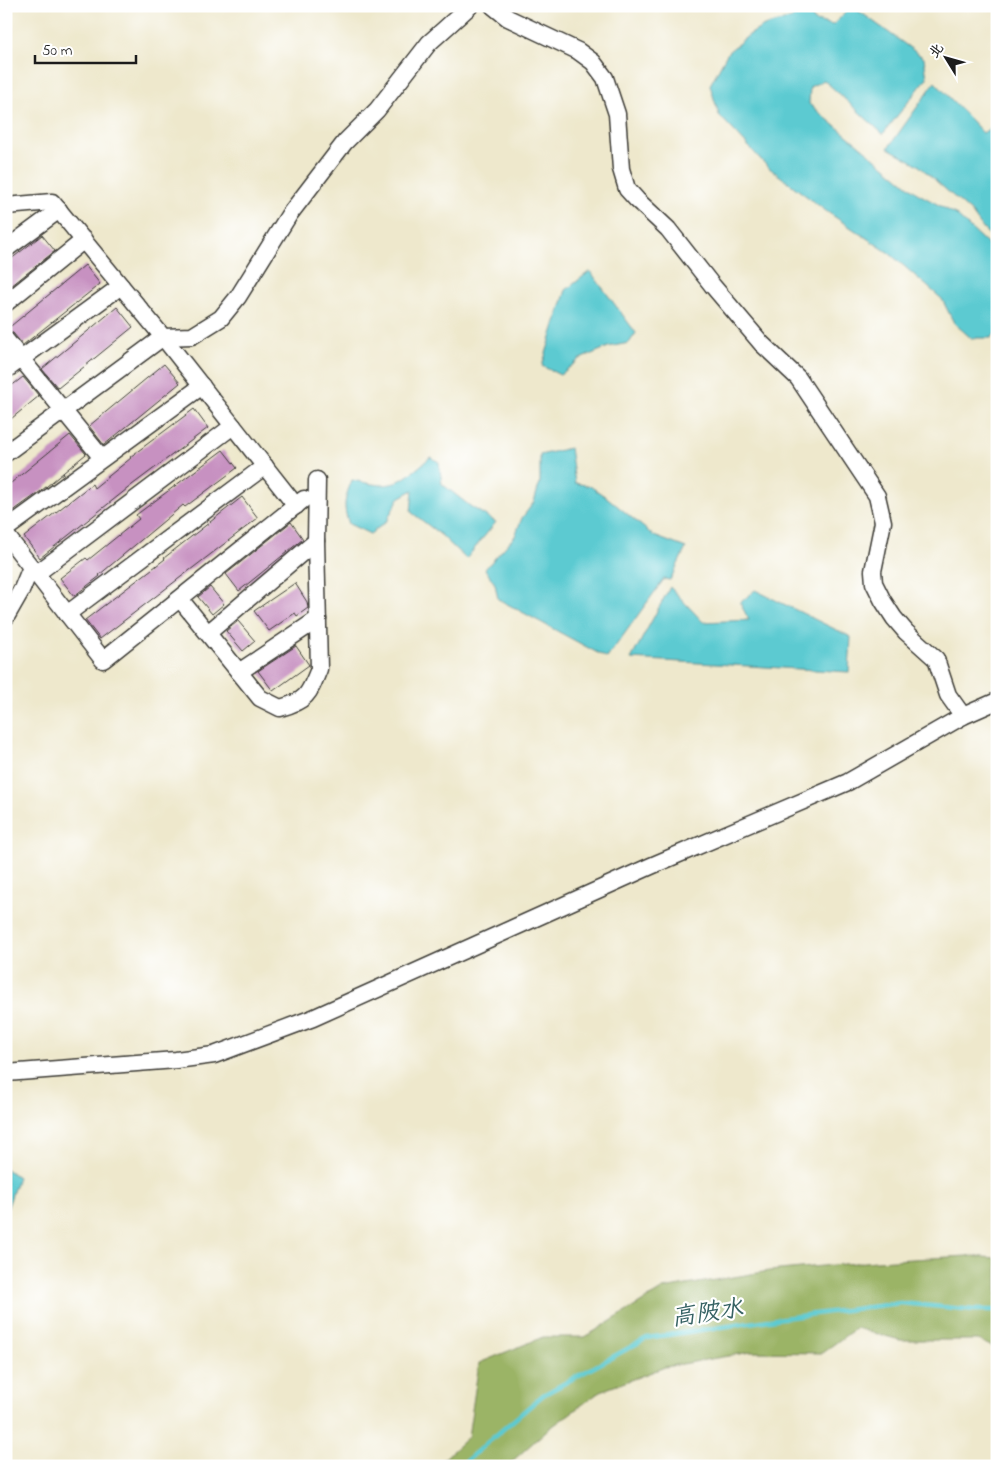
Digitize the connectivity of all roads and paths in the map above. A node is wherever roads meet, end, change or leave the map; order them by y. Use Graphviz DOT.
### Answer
graph roads {
  1 [pos="470,6"];
  2 [pos="493,6"];
  3 [pos="6,206"];
  4 [pos="58,210"];
  5 [pos="84,240"];
  6 [pos="6,249"];
  7 [pos="121,286"];
  8 [pos="6,303"];
  9 [pos="163,337"];
  10 [pos="6,340"];
  11 [pos="22,358"];
  12 [pos="6,370"];
  13 [pos="202,386"];
  14 [pos="64,410"];
  15 [pos="233,426"];
  16 [pos="6,453"];
  17 [pos="102,458"];
  18 [pos="264,466"];
  19 [pos="296,506"];
  20 [pos="6,529"];
  21 [pos="6,534"];
  22 [pos="316,540"];
  23 [pos="33,570"];
  24 [pos="180,599"];
  25 [pos="67,614"];
  26 [pos="6,617"];
  27 [pos="318,619"];
  28 [pos="208,634"];
  29 [pos="239,672"];
  30 [pos="997,701"];
  31 [pos="963,716"];
  32 [pos="6,1073"];
  1 -- 9 [label="street"];
  2 -- 31 [label="street"];
  3 -- 4 [label="street"];
  4 -- 5 [label="street"];
  4 -- 6 [label="street"];
  5 -- 7 [label="street"];
  5 -- 8 [label="street"];
  7 -- 9 [label="street"];
  7 -- 11 [label="street"];
  9 -- 13 [label="street"];
  9 -- 14 [label="street"];
  10 -- 11 [label="street"];
  11 -- 12 [label="street"];
  11 -- 14 [label="street"];
  13 -- 15 [label="street"];
  13 -- 17 [label="street"];
  14 -- 16 [label="street"];
  14 -- 17 [label="street"];
  15 -- 18 [label="street"];
  15 -- 23 [label="street"];
  17 -- 20 [label="street"];
  18 -- 19 [label="street"];
  18 -- 25 [label="street"];
  19 -- 22 [label="street"];
  19 -- 24 [label="street"];
  21 -- 23 [label="street"];
  22 -- 27 [label="street"];
  22 -- 28 [label="street"];
  23 -- 25 [label="street"];
  23 -- 26 [label="street"];
  24 -- 25 [label="street"];
  24 -- 28 [label="street"];
  27 -- 29 [label="street"];
  27 -- 29 [label="street"];
  28 -- 29 [label="street"];
  30 -- 31 [label="street"];
  31 -- 32 [label="street"];
}
